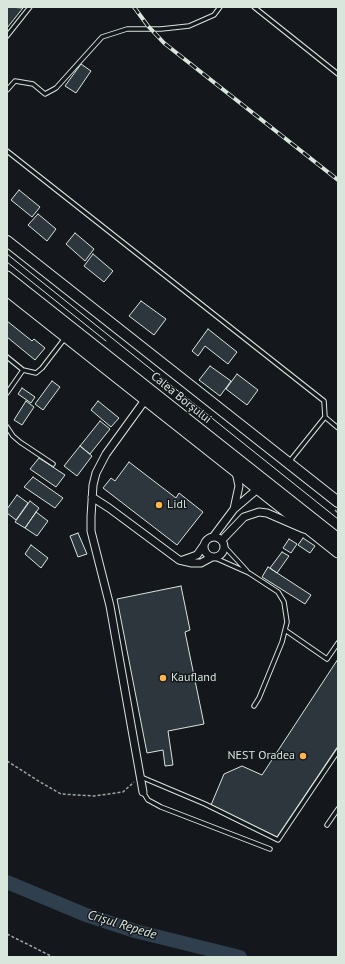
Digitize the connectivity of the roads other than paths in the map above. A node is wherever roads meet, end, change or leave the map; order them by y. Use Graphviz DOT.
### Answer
graph roads {
  1 [pos="30,7"];
  2 [pos="220,7"];
  3 [pos="254,7"];
  4 [pos="7,36"];
  5 [pos="338,74"];
  6 [pos="7,90"];
  7 [pos="7,151"];
  8 [pos="7,241"];
  9 [pos="7,277"];
  10 [pos="7,290"];
  11 [pos="66,337"];
  12 [pos="7,357"];
  13 [pos="23,370"];
  14 [pos="7,393"];
  15 [pos="148,395"];
  16 [pos="325,417"];
  17 [pos="7,428"];
  18 [pos="338,428"];
  19 [pos="288,463"];
  20 [pos="53,464"];
  21 [pos="236,472"];
  22 [pos="262,486"];
  23 [pos="92,497"];
  24 [pos="338,502"];
  25 [pos="234,509"];
  26 [pos="312,533"];
  27 [pos="213,537"];
  28 [pos="338,539"];
  29 [pos="223,543"];
  30 [pos="204,545"];
  31 [pos="338,552"];
  32 [pos="213,557"];
  33 [pos="179,560"];
  34 [pos="250,574"];
  35 [pos="285,630"];
  36 [pos="338,643"];
  37 [pos="254,706"];
  38 [pos="338,751"];
  39 [pos="140,776"];
  40 [pos="143,792"];
  41 [pos="338,809"];
  42 [pos="327,825"];
  43 [pos="270,850"];
  1 -- 4 [label="lane"];
  2 -- 6 [label="lane"];
  3 -- 5 [label="lane"];
  7 -- 16 [label="lane"];
  8 -- 19 [label="street"];
  9 -- 15 [label="main road, Calea Borșului"];
  10 -- 11 [label="main road, Calea Borșului"];
  11 -- 13 [label="lane"];
  11 -- 15 [label="main road, Calea Borșului"];
  12 -- 13 [label="lane"];
  13 -- 14 [label="lane"];
  15 -- 21 [label="main road, Calea Borșului"];
  15 -- 22 [label="main road, Calea Borșului"];
  15 -- 23 [label="street"];
  16 -- 18 [label="lane"];
  16 -- 19 [label="lane"];
  17 -- 20 [label="lane"];
  19 -- 24 [label="street"];
  21 -- 22 [label="main road, Calea Borșului"];
  21 -- 25 [label="street"];
  22 -- 25 [label="street"];
  22 -- 26 [label="main road, Calea Borșului"];
  22 -- 28 [label="main road, Calea Borșului"];
  23 -- 33 [label="street"];
  23 -- 39 [label="street"];
  25 -- 27 [label="street"];
  26 -- 29 [label="street"];
  26 -- 31 [label="main road, Calea Borșului"];
  27 -- 29 [label="street"];
  27 -- 30 [label="street"];
  29 -- 32 [label="street"];
  29 -- 34 [label="lane"];
  30 -- 32 [label="street"];
  30 -- 33 [label="street"];
  32 -- 33 [label="street"];
  32 -- 34 [label="lane"];
  34 -- 35 [label="lane"];
  35 -- 36 [label="lane"];
  35 -- 37 [label="lane"];
  38 -- 39 [label="lane"];
  39 -- 40 [label="street"];
  40 -- 43 [label="lane"];
  41 -- 42 [label="lane"];
}
